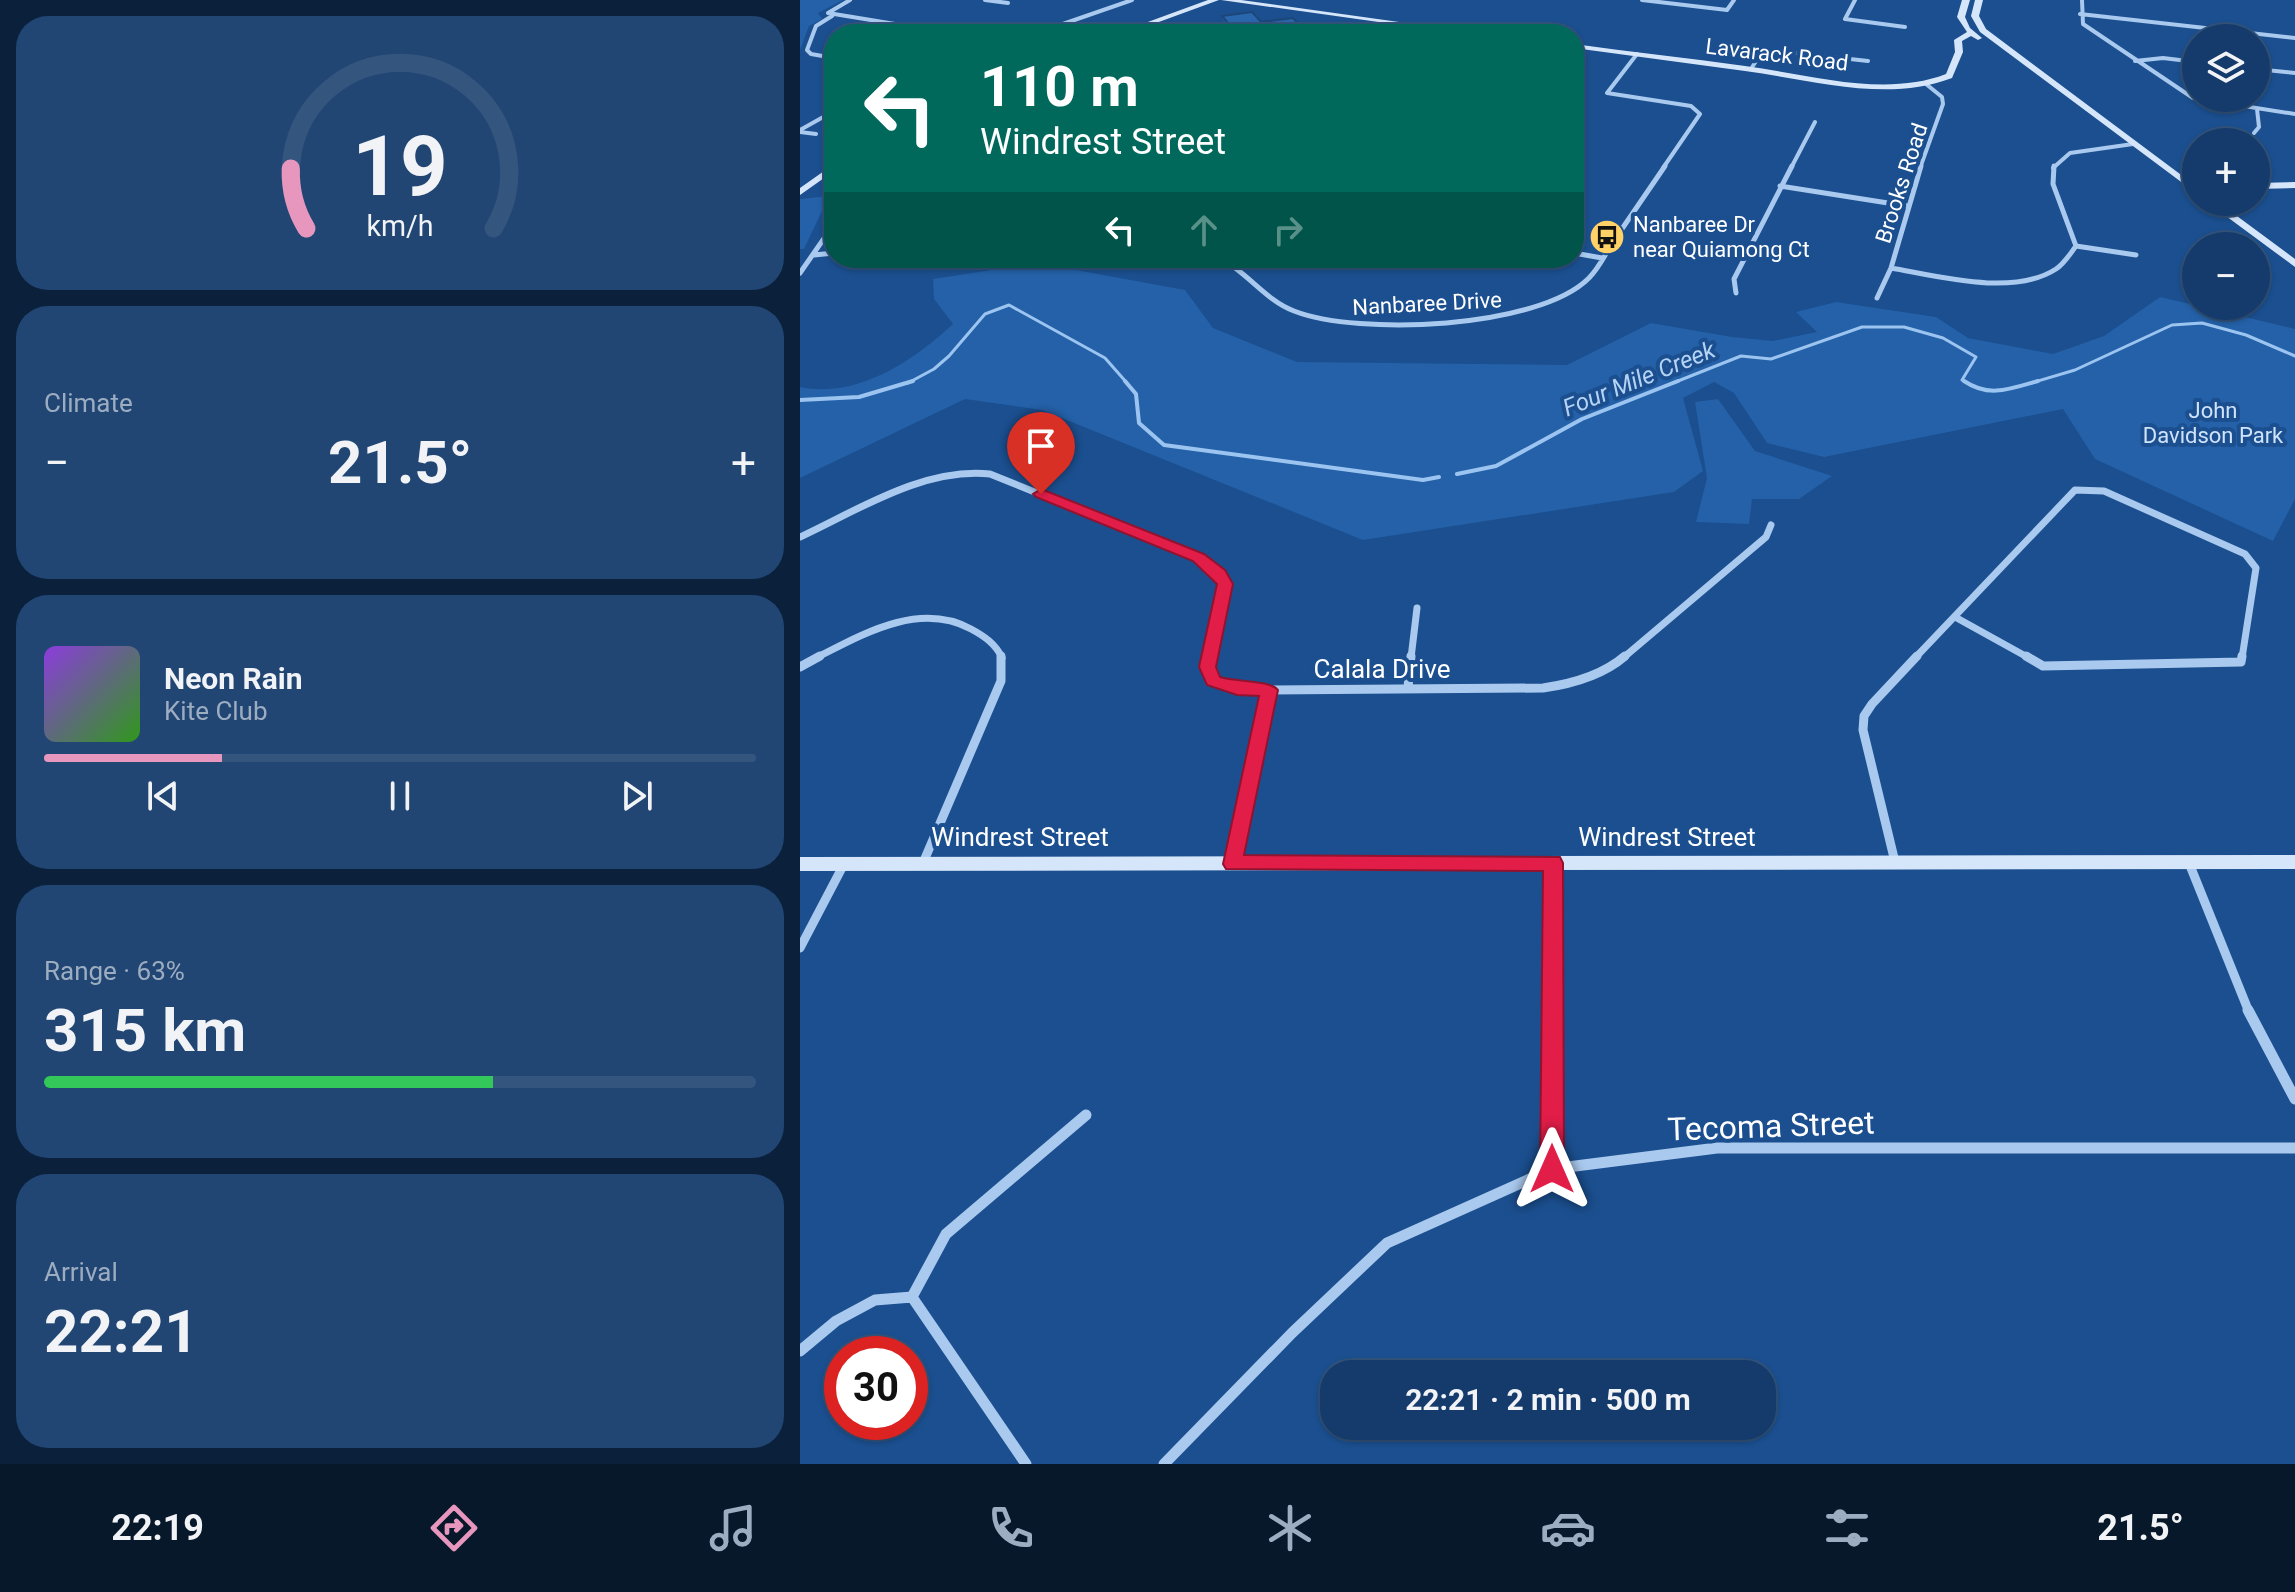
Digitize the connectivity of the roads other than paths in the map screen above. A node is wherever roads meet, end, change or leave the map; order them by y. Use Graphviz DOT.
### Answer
graph roads {
  1 [pos="850,0"];
  2 [pos="985,0"];
  3 [pos="1132,0"];
  4 [pos="1197,0"];
  5 [pos="1233,0"];
  6 [pos="1642,0"];
  7 [pos="1734,0"];
  8 [pos="1855,0"];
  9 [pos="1966,0"];
  10 [pos="1979,0"];
  11 [pos="2082,0"];
  12 [pos="1008,3"];
  13 [pos="1260,3"];
  14 [pos="1215,4"];
  15 [pos="1189,9"];
  16 [pos="2080,14"];
  17 [pos="832,16"];
  18 [pos="839,17"];
  19 [pos="824,21"];
  20 [pos="887,24"];
  21 [pos="1063,24"];
  22 [pos="1147,24"];
  23 [pos="1166,24"];
  24 [pos="1405,24"];
  25 [pos="1905,27"];
  26 [pos="1971,33"];
  27 [pos="2295,38"];
  28 [pos="1991,42"];
  29 [pos="1584,47"];
  30 [pos="1964,48"];
  31 [pos="1637,54"];
  32 [pos="824,56"];
  33 [pos="2182,60"];
  34 [pos="1868,61"];
  35 [pos="2134,61"];
  36 [pos="1751,69"];
  37 [pos="2270,70"];
  38 [pos="2295,73"];
  39 [pos="1926,84"];
  40 [pos="2182,91"];
  41 [pos="2270,111"];
  42 [pos="2295,114"];
  43 [pos="824,117"];
  44 [pos="1815,122"];
  45 [pos="800,131"];
  46 [pos="816,134"];
  47 [pos="2133,144"];
  48 [pos="824,163"];
  49 [pos="824,174"];
  50 [pos="800,179"];
  51 [pos="2182,179"];
  52 [pos="2295,185"];
  53 [pos="1780,186"];
  54 [pos="2270,186"];
  55 [pos="800,192"];
  56 [pos="1907,206"];
  57 [pos="2231,216"];
  58 [pos="824,240"];
  59 [pos="2076,246"];
  60 [pos="824,254"];
  61 [pos="814,255"];
  62 [pos="1584,255"];
  63 [pos="2136,255"];
  64 [pos="1602,258"];
  65 [pos="2295,264"];
  66 [pos="1240,268"];
  67 [pos="1891,268"];
  68 [pos="800,273"];
  69 [pos="1736,293"];
  70 [pos="1877,298"];
  71 [pos="1771,525"];
  72 [pos="800,537"];
  73 [pos="1417,608"];
  74 [pos="1955,617"];
  75 [pos="800,667"];
  76 [pos="1408,687"];
  77 [pos="1270,690"];
  78 [pos="1895,862"];
  79 [pos="2295,862"];
  80 [pos="923,863"];
  81 [pos="1553,863"];
  82 [pos="2189,863"];
  83 [pos="800,864"];
  84 [pos="845,864"];
  85 [pos="1233,864"];
  86 [pos="800,948"];
  87 [pos="2295,1099"];
  88 [pos="1086,1115"];
  89 [pos="2295,1148"];
  90 [pos="1552,1169"];
  91 [pos="912,1297"];
  92 [pos="800,1351"];
  93 [pos="1026,1464"];
  94 [pos="1164,1464"];
  1 -- 17 [label="street"];
  2 -- 12 [label="street"];
  3 -- 21 [label="street"];
  4 -- 15 [label="street"];
  5 -- 13 [label="street"];
  5 -- 14 [label="street"];
  6 -- 7 [label="street"];
  8 -- 25 [label="street"];
  9 -- 26 [label="street"];
  10 -- 28 [label="street"];
  11 -- 16 [label="street"];
  13 -- 14 [label="street"];
  13 -- 24 [label="street"];
  14 -- 15 [label="street"];
  14 -- 23 [label="street"];
  15 -- 22 [label="street"];
  16 -- 27 [label="street"];
  16 -- 35 [label="street"];
  17 -- 18 [label="street"];
  17 -- 19 [label="street"];
  18 -- 19 [label="street"];
  18 -- 20 [label="street"];
  19 -- 32 [label="street"];
  26 -- 28 [label="street"];
  26 -- 30 [label="street"];
  28 -- 30 [label="street"];
  28 -- 47 [label="street"];
  29 -- 31 [label="street, Lavarack Road"];
  30 -- 39 [label="street"];
  31 -- 36 [label="street, Lavarack Road"];
  31 -- 64 [label="street, Nanbaree Drive"];
  33 -- 35 [label="street"];
  34 -- 36 [label="street"];
  35 -- 40 [label="street"];
  36 -- 39 [label="street, Lavarack Road"];
  37 -- 38 [label="street"];
  39 -- 56 [label="street, Brooks Road"];
  41 -- 42 [label="street"];
  43 -- 45 [label="street"];
  44 -- 53 [label="street"];
  45 -- 46 [label="street"];
  47 -- 51 [label="street"];
  47 -- 59 [label="street"];
  48 -- 50 [label="street"];
  49 -- 55 [label="street"];
  52 -- 54 [label="street"];
  53 -- 56 [label="street"];
  53 -- 69 [label="street"];
  56 -- 67 [label="street, Brooks Road"];
  57 -- 65 [label="street"];
  58 -- 61 [label="street"];
  59 -- 63 [label="street"];
  59 -- 67 [label="street"];
  60 -- 61 [label="street"];
  61 -- 68 [label="street"];
  62 -- 64 [label="street"];
  64 -- 66 [label="street, Nanbaree Drive"];
  67 -- 70 [label="street, Brooks Road"];
  71 -- 76 [label="street, Calala Drive"];
  72 -- 77 [label="street, Calala Drive"];
  73 -- 76 [label="street"];
  74 -- 74 [label="street"];
  74 -- 78 [label="street"];
  75 -- 80 [label="street"];
  76 -- 77 [label="street, Calala Drive"];
  77 -- 85 [label="street"];
  78 -- 81 [label="street, Windrest Street"];
  78 -- 82 [label="street, Windrest Street"];
  79 -- 82 [label="street, Windrest Street"];
  80 -- 84 [label="street, Windrest Street"];
  80 -- 85 [label="street, Windrest Street"];
  81 -- 85 [label="street, Windrest Street"];
  81 -- 90 [label="street"];
  82 -- 87 [label="street"];
  83 -- 84 [label="street, Windrest Street"];
  84 -- 86 [label="street"];
  88 -- 91 [label="street"];
  89 -- 90 [label="street, Tecoma Street"];
  90 -- 94 [label="street, Tecoma Street"];
  91 -- 92 [label="street"];
  91 -- 93 [label="street"];
}
